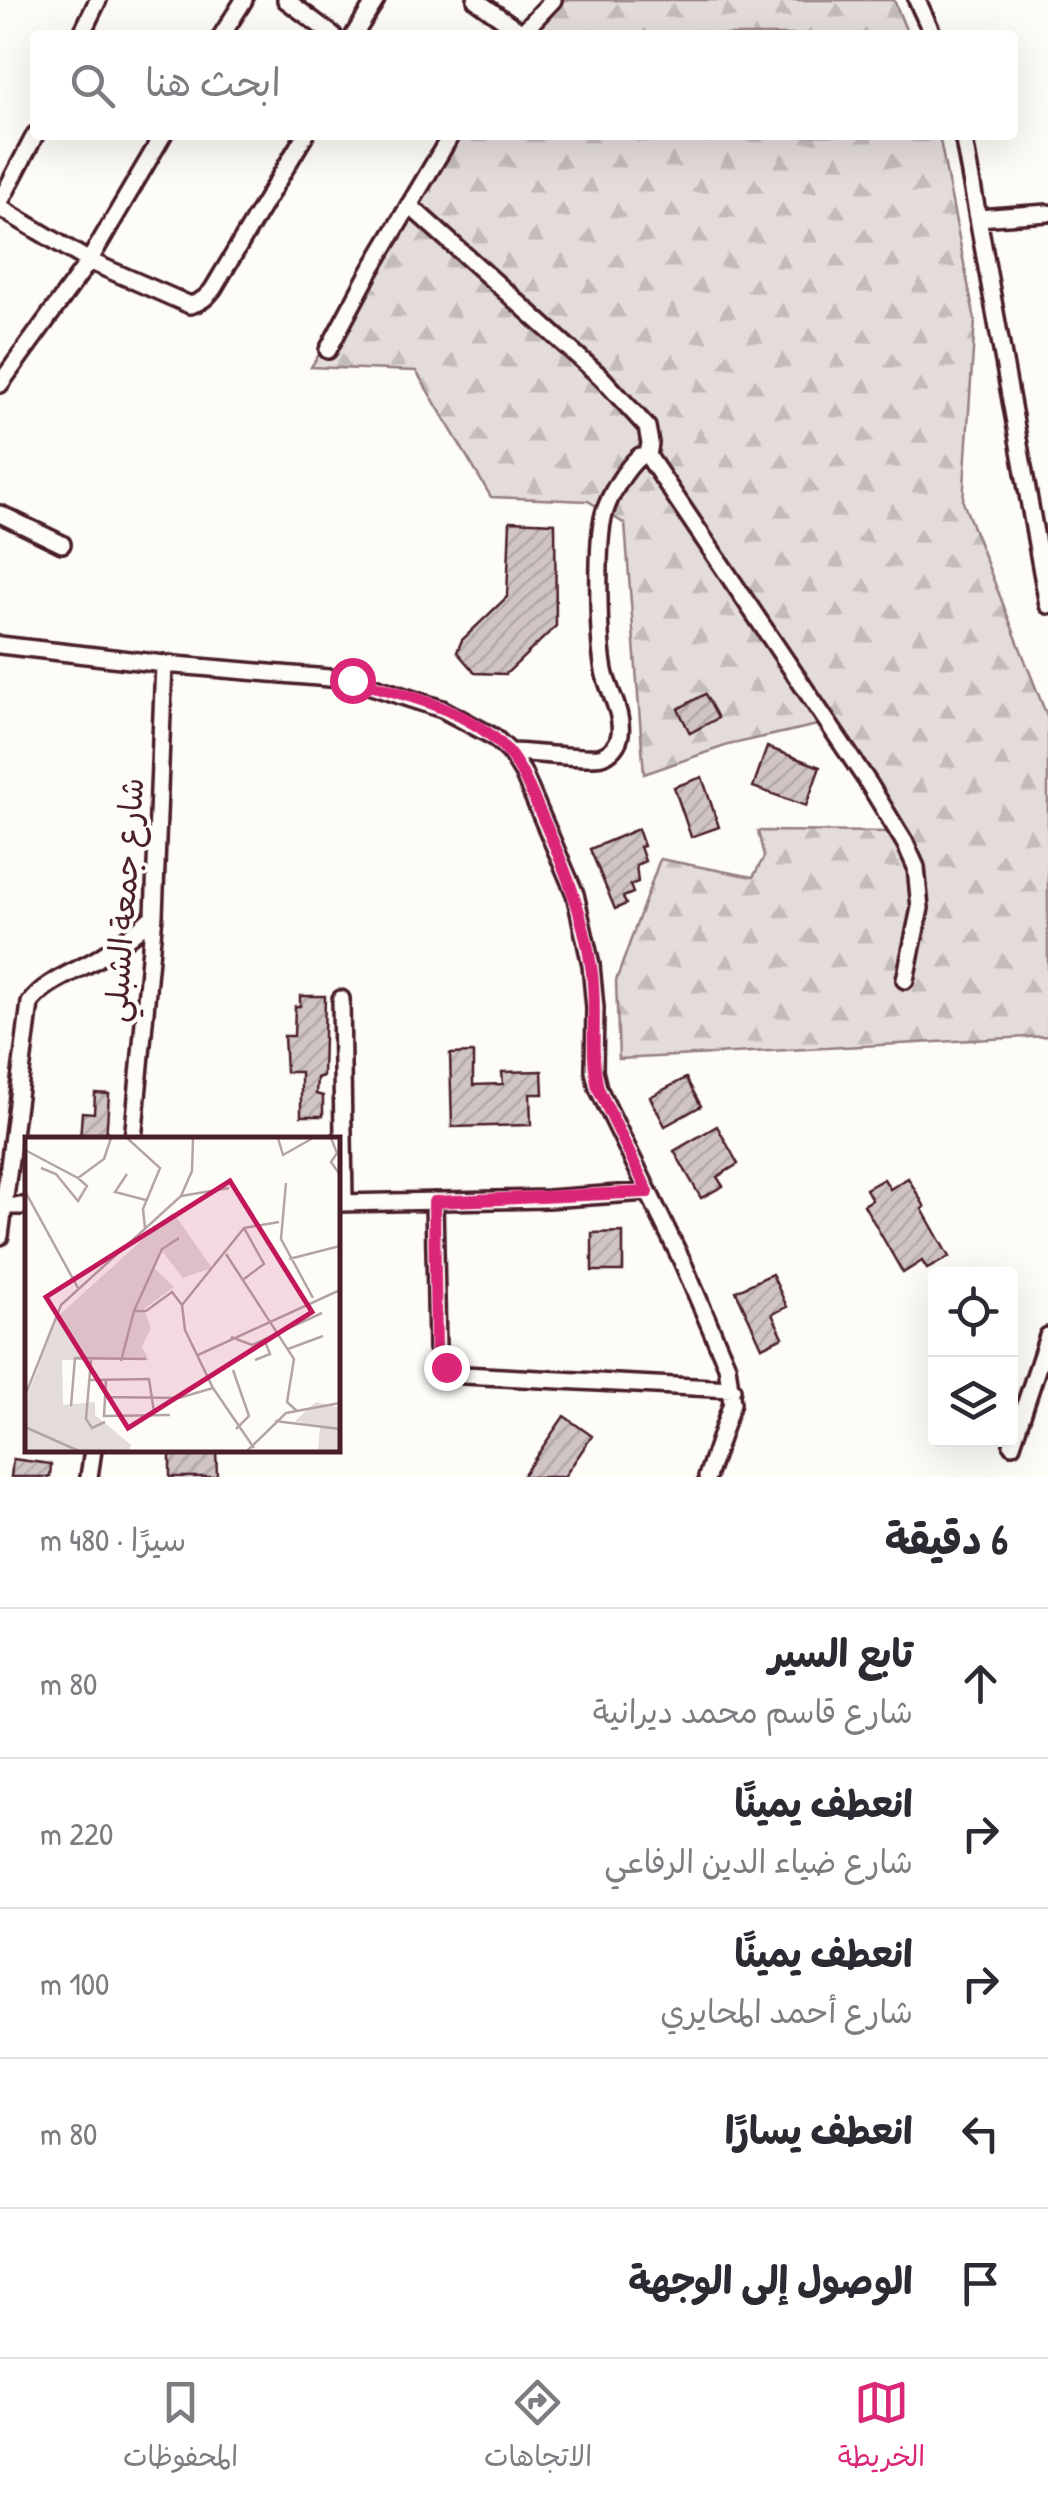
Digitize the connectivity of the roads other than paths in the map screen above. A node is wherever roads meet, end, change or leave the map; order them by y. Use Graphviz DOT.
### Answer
graph roads {
  1 [pos="98,0"];
  2 [pos="244,0"];
  3 [pos="286,0"];
  4 [pos="376,0"];
  5 [pos="476,0"];
  6 [pos="553,0"];
  7 [pos="917,0"];
  8 [pos="83,30"];
  9 [pos="225,30"];
  10 [pos="326,30"];
  11 [pos="357,30"];
  12 [pos="516,30"];
  13 [pos="525,30"];
  14 [pos="931,30"];
  15 [pos="32,140"];
  16 [pos="160,140"];
  17 [pos="303,140"];
  18 [pos="447,140"];
  19 [pos="964,140"];
  20 [pos="0,204"];
  21 [pos="409,205"];
  22 [pos="1048,213"];
  23 [pos="978,218"];
  24 [pos="89,261"];
  25 [pos="328,350"];
  26 [pos="0,384"];
  27 [pos="648,456"];
  28 [pos="0,514"];
  29 [pos="62,544"];
  30 [pos="1048,605"];
  31 [pos="0,645"];
  32 [pos="164,664"];
  33 [pos="510,752"];
  34 [pos="154,915"];
  35 [pos="905,980"];
  36 [pos="341,1000"];
  37 [pos="8,1102"];
  38 [pos="134,1137"];
  39 [pos="648,1192"];
  40 [pos="341,1202"];
  41 [pos="434,1202"];
  42 [pos="3,1206"];
  43 [pos="0,1236"];
  44 [pos="1048,1336"];
  45 [pos="732,1389"];
  46 [pos="1018,1427"];
  47 [pos="93,1452"];
  48 [pos="89,1477"];
  49 [pos="707,1477"];
  1 -- 8 [label="street"];
  2 -- 9 [label="street"];
  3 -- 10 [label="street"];
  4 -- 11 [label="street"];
  5 -- 12 [label="street"];
  6 -- 13 [label="street"];
  7 -- 14 [label="street"];
  15 -- 20 [label="street"];
  16 -- 24 [label="street"];
  17 -- 24 [label="street"];
  18 -- 21 [label="street"];
  19 -- 23 [label="street"];
  20 -- 24 [label="street"];
  21 -- 25 [label="street"];
  21 -- 27 [label="street"];
  22 -- 23 [label="street"];
  23 -- 30 [label="street"];
  24 -- 26 [label="street"];
  27 -- 33 [label="street"];
  27 -- 35 [label="street"];
  28 -- 29 [label="street"];
  31 -- 32 [label="street"];
  32 -- 33 [label="street"];
  32 -- 34 [label="street, شارع جمعة الشبلي"];
  33 -- 39 [label="street"];
  34 -- 37 [label="street"];
  34 -- 38 [label="street, شارع جمعة الشبلي"];
  36 -- 40 [label="street"];
  37 -- 42 [label="street"];
  39 -- 41 [label="street"];
  39 -- 45 [label="street"];
  40 -- 41 [label="street"];
  41 -- 45 [label="street"];
  42 -- 43 [label="street"];
  44 -- 46 [label="street"];
  45 -- 49 [label="street"];
  47 -- 48 [label="street"];
}
